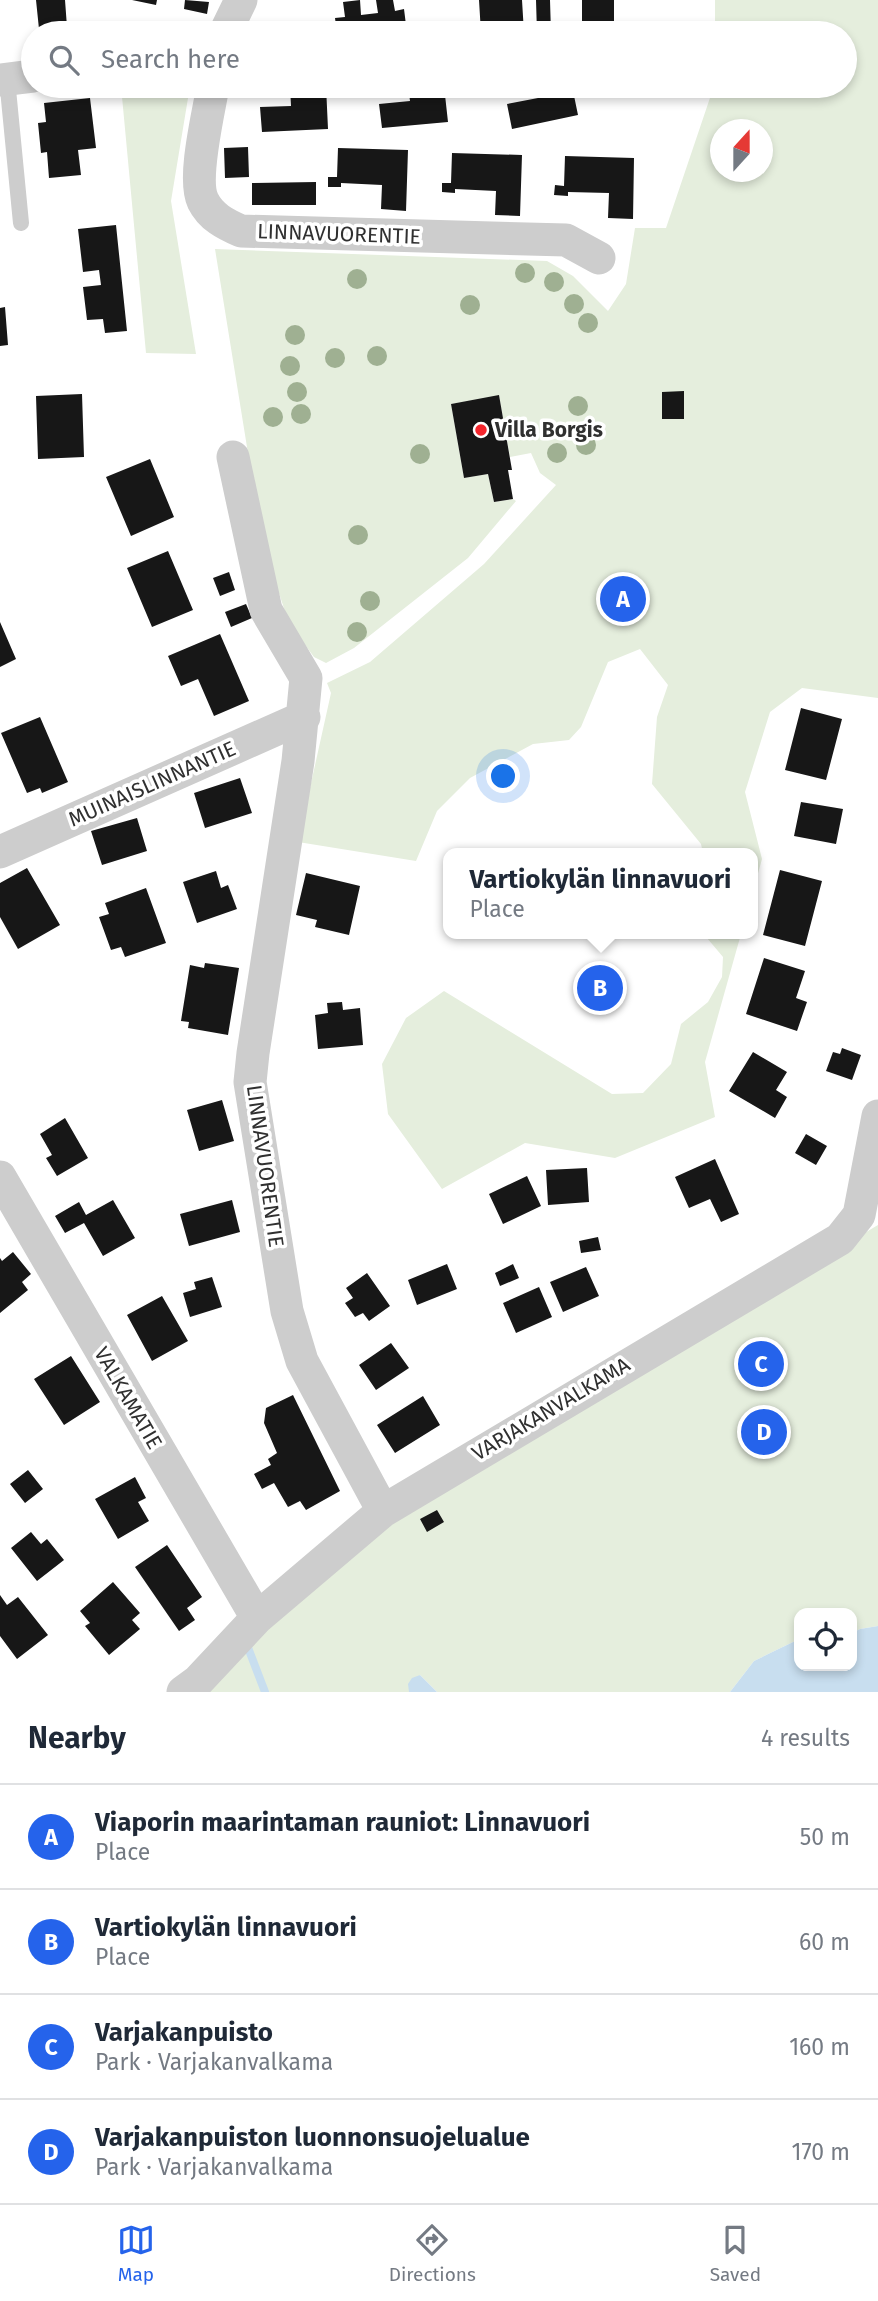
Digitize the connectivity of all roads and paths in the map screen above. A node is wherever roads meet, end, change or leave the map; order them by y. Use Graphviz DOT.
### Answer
graph roads {
  1 [pos="241,0"];
  2 [pos="231,21"];
  3 [pos="13,78"];
  4 [pos="211,98"];
  5 [pos="21,223"];
  6 [pos="599,258"];
  7 [pos="233,457"];
  8 [pos="304,717"];
  9 [pos="0,852"];
  10 [pos="878,1116"];
  11 [pos="0,1177"];
  12 [pos="383,1511"];
  13 [pos="257,1618"];
  14 [pos="183,1692"];
  1 -- 2 [label="street"];
  3 -- 5 [label="lane"];
  4 -- 6 [label="street, LINNAVUORENTIE"];
  7 -- 8 [label="street, LINNAVUORENTIE"];
  8 -- 9 [label="street, MUINAISLINNANTIE"];
  8 -- 12 [label="street, LINNAVUORENTIE"];
  10 -- 12 [label="street, VARJAKANVALKAMA"];
  11 -- 13 [label="street, VALKAMATIE"];
  12 -- 13 [label="street, VARJAKANVALKAMA"];
  13 -- 14 [label="street, VARJAKANVALKAMA"];
}
